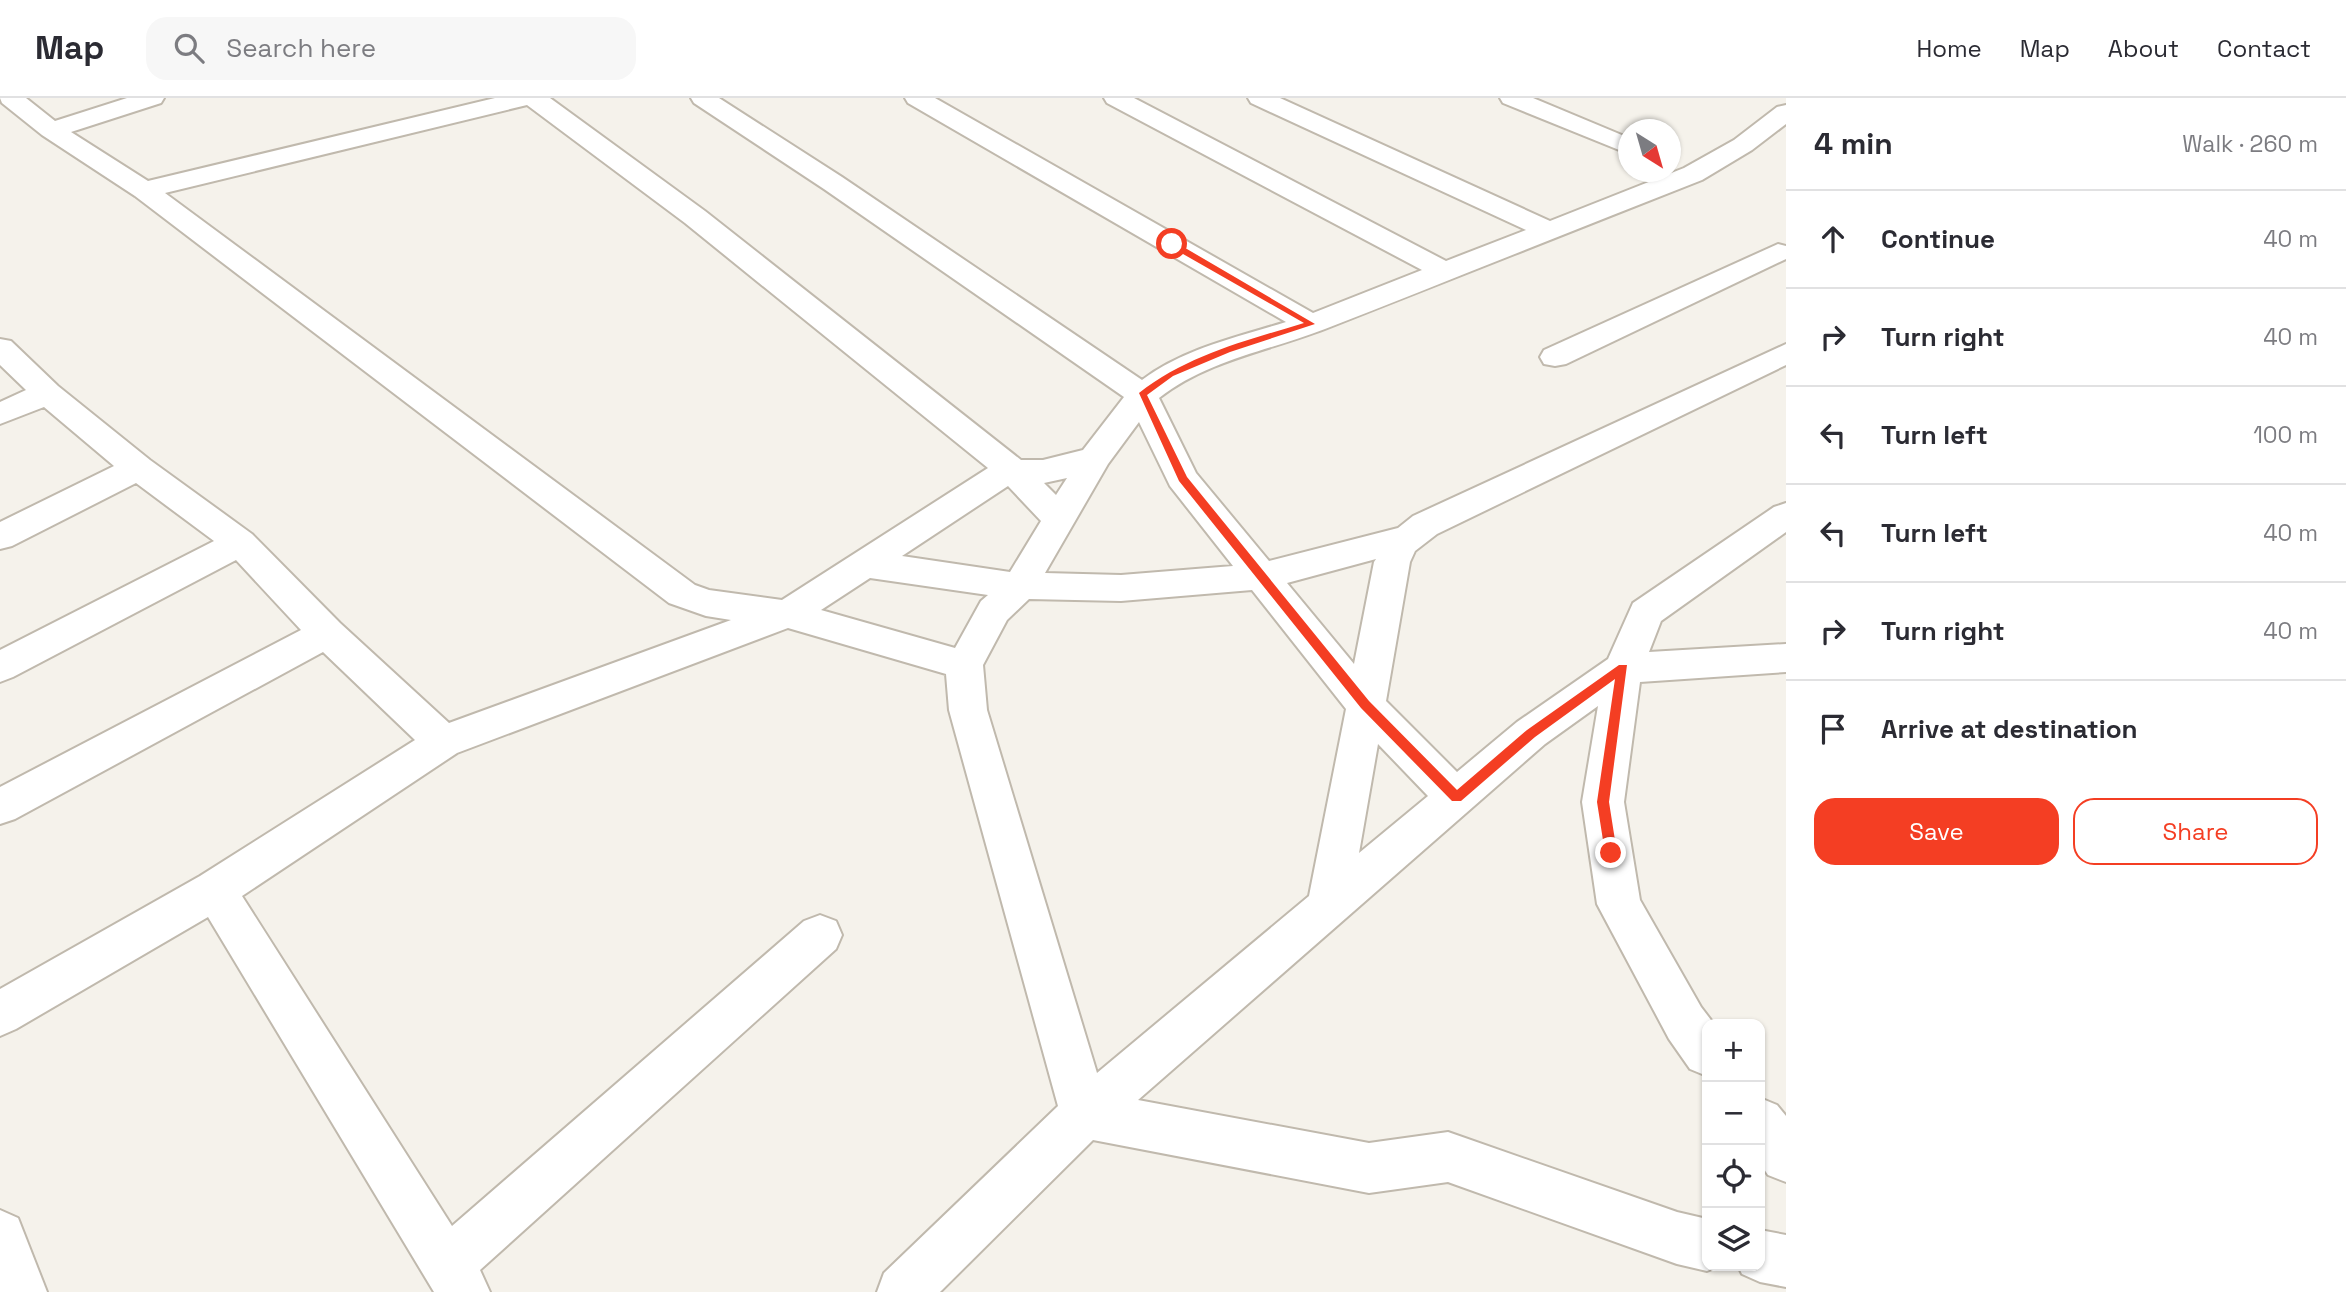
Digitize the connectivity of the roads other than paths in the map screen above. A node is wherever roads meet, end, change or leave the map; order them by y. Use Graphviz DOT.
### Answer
graph roads {
  1 [pos="11,98"];
  2 [pos="152,98"];
  3 [pos="525,98"];
  4 [pos="534,98"];
  5 [pos="703,98"];
  6 [pos="917,98"];
  7 [pos="1116,98"];
  8 [pos="1261,98"];
  9 [pos="1512,98"];
  10 [pos="1786,112"];
  11 [pos="51,130"];
  12 [pos="1618,142"];
  13 [pos="1682,169"];
  14 [pos="144,190"];
  15 [pos="1548,230"];
  16 [pos="1783,252"];
  17 [pos="1446,272"];
  18 [pos="1311,324"];
  19 [pos="0,348"];
  20 [pos="1786,353"];
  21 [pos="1555,357"];
  22 [pos="47,393"];
  23 [pos="1142,395"];
  24 [pos="0,414"];
  25 [pos="1095,458"];
  26 [pos="138,468"];
  27 [pos="1011,469"];
  28 [pos="1786,515"];
  29 [pos="1059,519"];
  30 [pos="0,537"];
  31 [pos="1411,537"];
  32 [pos="240,543"];
  33 [pos="864,564"];
  34 [pos="1264,576"];
  35 [pos="1020,586"];
  36 [pos="787,614"];
  37 [pos="327,633"];
  38 [pos="1786,657"];
  39 [pos="964,665"];
  40 [pos="0,667"];
  41 [pos="1623,668"];
  42 [pos="1365,705"];
  43 [pos="443,742"];
  44 [pos="1456,798"];
  45 [pos="0,807"];
  46 [pos="215,890"];
  47 [pos="1328,909"];
  48 [pos="820,935"];
  49 [pos="0,1014"];
  50 [pos="1702,1046"];
  51 [pos="1085,1114"];
  52 [pos="1765,1129"];
  53 [pos="1786,1157"];
  54 [pos="0,1236"];
  55 [pos="1702,1244"];
  56 [pos="1765,1257"];
  57 [pos="1786,1261"];
  58 [pos="456,1278"];
  59 [pos="21,1292"];
  60 [pos="903,1292"];
  1 -- 11 [label="street"];
  2 -- 11 [label="street"];
  3 -- 14 [label="street"];
  4 -- 27 [label="street"];
  5 -- 23 [label="street"];
  6 -- 18 [label="street"];
  7 -- 17 [label="street"];
  8 -- 15 [label="street"];
  9 -- 12 [label="street"];
  10 -- 13 [label="street"];
  11 -- 14 [label="street"];
  13 -- 15 [label="street"];
  14 -- 36 [label="street"];
  15 -- 17 [label="street"];
  16 -- 21 [label="street"];
  17 -- 18 [label="street"];
  18 -- 23 [label="street"];
  19 -- 22 [label="street"];
  20 -- 31 [label="street"];
  22 -- 24 [label="street"];
  22 -- 26 [label="street"];
  23 -- 25 [label="street"];
  23 -- 34 [label="street"];
  25 -- 27 [label="street"];
  25 -- 29 [label="street"];
  26 -- 30 [label="street"];
  26 -- 32 [label="street"];
  27 -- 29 [label="street"];
  27 -- 33 [label="street"];
  28 -- 41 [label="street"];
  29 -- 35 [label="street"];
  31 -- 34 [label="street"];
  31 -- 42 [label="street"];
  32 -- 37 [label="street"];
  32 -- 40 [label="street"];
  33 -- 35 [label="street"];
  33 -- 36 [label="street"];
  34 -- 35 [label="street"];
  34 -- 42 [label="street"];
  35 -- 39 [label="street"];
  36 -- 39 [label="street"];
  36 -- 43 [label="street"];
  37 -- 43 [label="street"];
  37 -- 45 [label="street"];
  38 -- 41 [label="street"];
  39 -- 51 [label="street"];
  41 -- 44 [label="street"];
  41 -- 50 [label="street"];
  42 -- 44 [label="street"];
  42 -- 47 [label="street"];
  43 -- 46 [label="street"];
  44 -- 47 [label="street"];
  46 -- 49 [label="street"];
  46 -- 58 [label="street"];
  47 -- 51 [label="street"];
  48 -- 58 [label="street"];
  51 -- 55 [label="street"];
  51 -- 60 [label="street"];
  52 -- 53 [label="street"];
  54 -- 59 [label="street"];
  56 -- 57 [label="street"];
}
